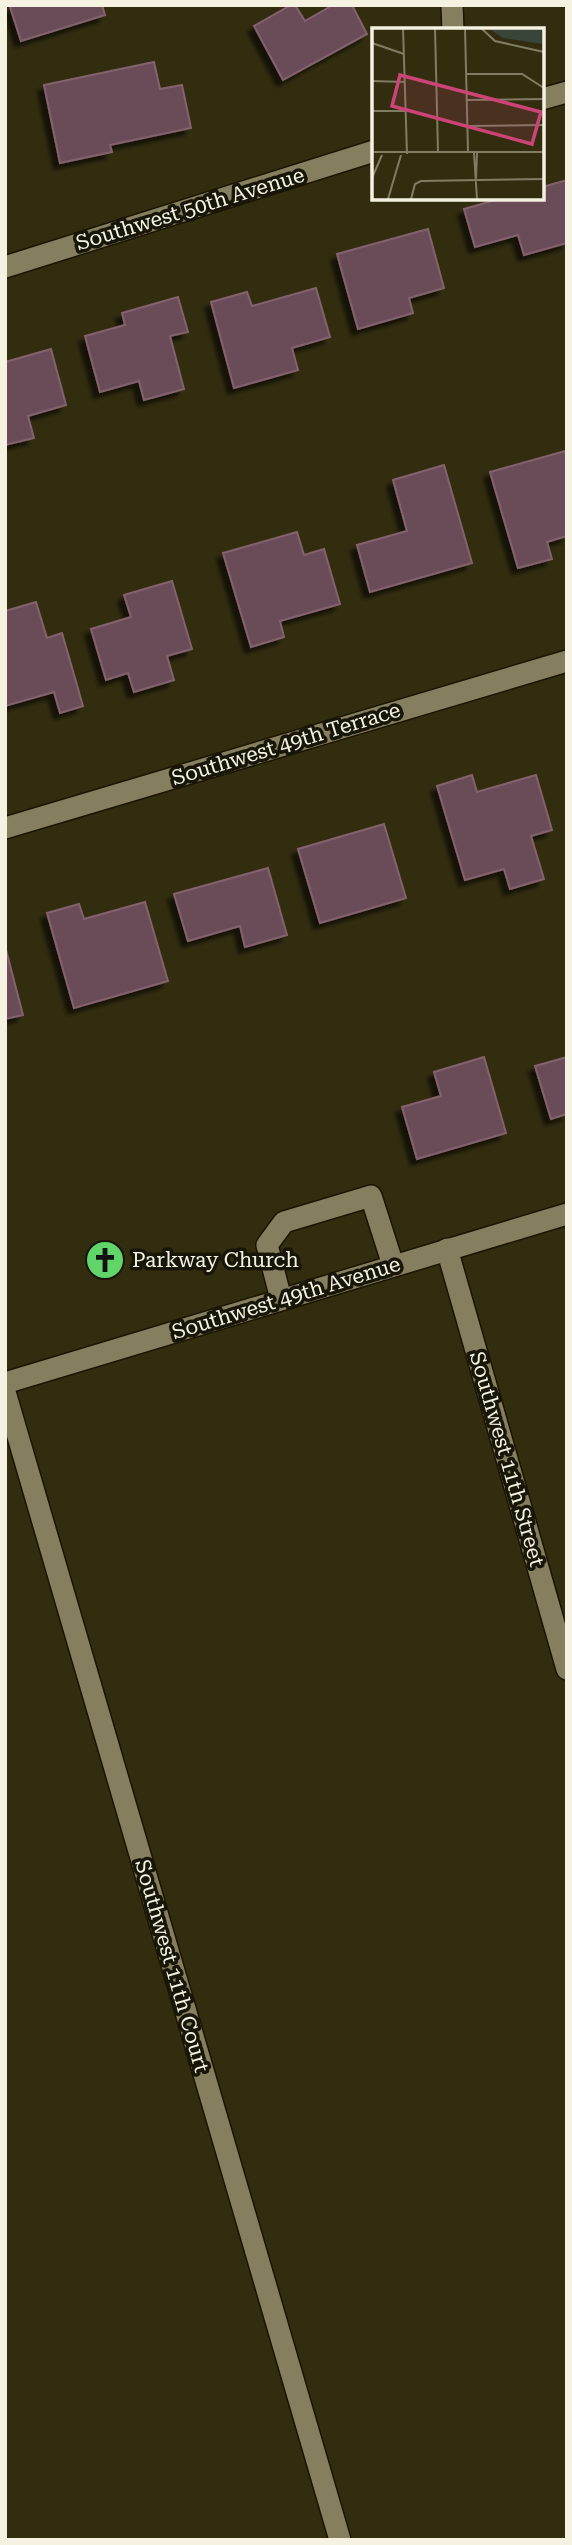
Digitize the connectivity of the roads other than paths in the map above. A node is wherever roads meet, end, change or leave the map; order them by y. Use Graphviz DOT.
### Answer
graph roads {
  1 [pos="452,5"];
  2 [pos="453,28"];
  3 [pos="567,92"];
  4 [pos="544,98"];
  5 [pos="372,152"];
  6 [pos="5,267"];
  7 [pos="567,661"];
  8 [pos="5,828"];
  9 [pos="567,1214"];
  10 [pos="447,1249"];
  11 [pos="393,1265"];
  12 [pos="281,1299"];
  13 [pos="5,1383"];
  14 [pos="5,1392"];
  15 [pos="567,1669"];
  16 [pos="340,2540"];
  1 -- 2 [label="street"];
  3 -- 4 [label="street"];
  5 -- 6 [label="street, Southwest 50th Avenue"];
  7 -- 8 [label="street, Southwest 49th Terrace"];
  9 -- 10 [label="street, Southwest 49th Avenue"];
  10 -- 11 [label="street, Southwest 49th Avenue"];
  10 -- 15 [label="street, Southwest 11th Street"];
  11 -- 12 [label="street, Southwest 49th Avenue"];
  11 -- 12 [label="street"];
  12 -- 13 [label="street, Southwest 49th Avenue"];
  14 -- 16 [label="street, Southwest 11th Court"];
}
